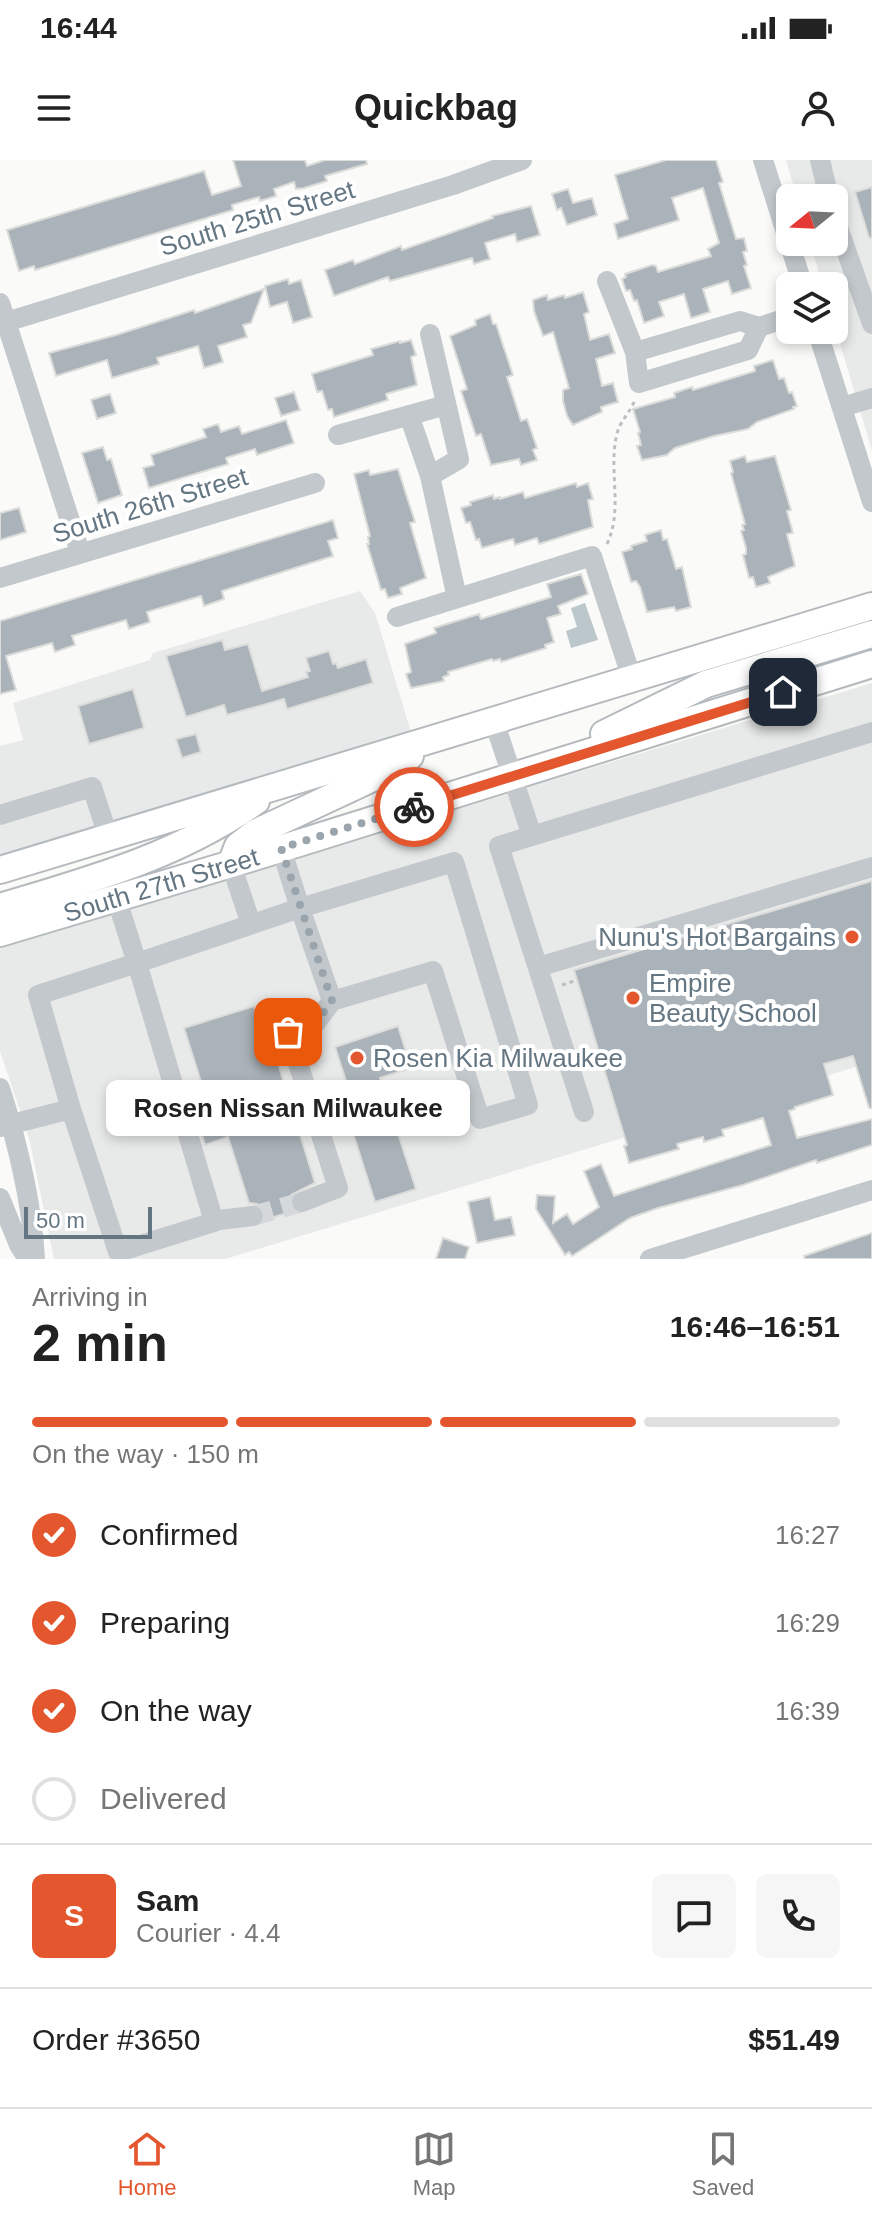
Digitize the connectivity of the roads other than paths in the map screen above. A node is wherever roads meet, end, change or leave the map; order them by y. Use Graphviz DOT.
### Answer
graph roads {
  1 [pos="522,160"];
  2 [pos="763,160"];
  3 [pos="820,160"];
  4 [pos="826,184"];
  5 [pos="848,256"];
  6 [pos="799,272"];
  7 [pos="607,281"];
  8 [pos="3,312"];
  9 [pos="776,322"];
  10 [pos="872,324"];
  11 [pos="759,327"];
  12 [pos="430,334"];
  13 [pos="822,344"];
  14 [pos="635,352"];
  15 [pos="872,398"];
  16 [pos="446,405"];
  17 [pos="842,407"];
  18 [pos="409,415"];
  19 [pos="338,435"];
  20 [pos="430,476"];
  21 [pos="315,483"];
  22 [pos="872,502"];
  23 [pos="80,552"];
  24 [pos="0,578"];
  25 [pos="457,598"];
  26 [pos="872,606"];
  27 [pos="397,617"];
  28 [pos="872,634"];
  29 [pos="872,664"];
  30 [pos="632,679"];
  31 [pos="494,721"];
  32 [pos="872,732"];
  33 [pos="428,741"];
  34 [pos="544,766"];
  35 [pos="512,776"];
  36 [pos="275,787"];
  37 [pos="0,815"];
  38 [pos="108,836"];
  39 [pos="532,836"];
  40 [pos="281,848"];
  41 [pos="231,864"];
  42 [pos="872,867"];
  43 [pos="0,870"];
  44 [pos="116,897"];
  45 [pos="0,907"];
  46 [pos="300,908"];
  47 [pos="251,924"];
  48 [pos="0,933"];
  49 [pos="137,963"];
  50 [pos="538,967"];
  51 [pos="332,1001"];
  52 [pos="0,1088"];
  53 [pos="71,1109"];
  54 [pos="584,1112"];
  55 [pos="6,1126"];
  56 [pos="872,1190"];
  57 [pos="0,1198"];
  58 [pos="302,1202"];
  59 [pos="253,1216"];
  60 [pos="214,1222"];
  61 [pos="28,1259"];
  62 [pos="35,1259"];
  63 [pos="650,1259"];
  1 -- 8 [label="street, South 25th Street"];
  2 -- 6 [label="street"];
  3 -- 4 [label="street"];
  5 -- 10 [label="street"];
  7 -- 14 [label="street"];
  8 -- 23 [label="street"];
  9 -- 11 [label="street"];
  11 -- 14 [label="street"];
  11 -- 14 [label="street"];
  12 -- 16 [label="street"];
  13 -- 17 [label="street"];
  15 -- 17 [label="street"];
  16 -- 18 [label="street"];
  16 -- 20 [label="street"];
  17 -- 22 [label="street"];
  18 -- 19 [label="street"];
  18 -- 20 [label="street"];
  20 -- 25 [label="street"];
  21 -- 23 [label="street, South 26th Street"];
  23 -- 24 [label="street, South 26th Street"];
  25 -- 27 [label="street"];
  25 -- 30 [label="street"];
  26 -- 30 [label="main road"];
  28 -- 34 [label="main road"];
  29 -- 34 [label="main road, South 27th Street"];
  30 -- 31 [label="main road"];
  31 -- 33 [label="main road"];
  31 -- 35 [label="street"];
  32 -- 39 [label="street"];
  33 -- 36 [label="main road"];
  33 -- 41 [label="main road"];
  34 -- 35 [label="main road, South 27th Street"];
  35 -- 39 [label="street"];
  35 -- 40 [label="main road, South 27th Street"];
  36 -- 38 [label="main road"];
  36 -- 45 [label="main road"];
  37 -- 38 [label="street"];
  38 -- 43 [label="main road"];
  39 -- 50 [label="street"];
  40 -- 41 [label="main road, South 27th Street"];
  40 -- 46 [label="street"];
  41 -- 44 [label="main road, South 27th Street"];
  41 -- 47 [label="street"];
  42 -- 50 [label="street"];
  44 -- 48 [label="main road, South 27th Street"];
  44 -- 49 [label="street"];
  46 -- 47 [label="street"];
  46 -- 51 [label="street"];
  46 -- 51 [label="street"];
  47 -- 49 [label="street"];
  49 -- 53 [label="street"];
  49 -- 60 [label="street"];
  50 -- 54 [label="street"];
  51 -- 58 [label="street"];
  52 -- 55 [label="street"];
  53 -- 55 [label="street"];
  53 -- 60 [label="street"];
  55 -- 62 [label="street"];
  56 -- 63 [label="street"];
  57 -- 61 [label="street"];
  59 -- 60 [label="street"];
}
